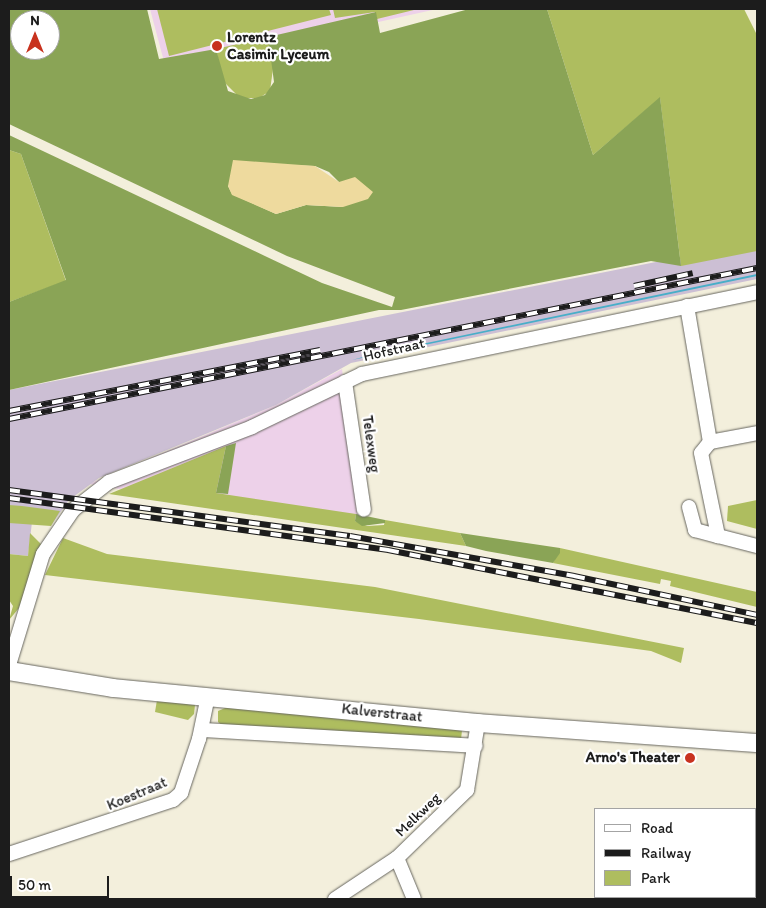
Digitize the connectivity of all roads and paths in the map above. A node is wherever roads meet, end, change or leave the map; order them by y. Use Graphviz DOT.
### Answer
graph roads {
  1 [pos="757,292"];
  2 [pos="687,306"];
  3 [pos="345,382"];
  4 [pos="757,433"];
  5 [pos="710,442"];
  6 [pos="689,507"];
  7 [pos="364,510"];
  8 [pos="718,536"];
  9 [pos="757,546"];
  10 [pos="22,618"];
  11 [pos="9,628"];
  12 [pos="9,665"];
  13 [pos="9,671"];
  14 [pos="208,696"];
  15 [pos="478,723"];
  16 [pos="202,730"];
  17 [pos="757,743"];
  18 [pos="476,746"];
  19 [pos="9,854"];
  20 [pos="397,858"];
  21 [pos="334,899"];
  22 [pos="414,899"];
  1 -- 2 [label="street, Hofstraat"];
  2 -- 3 [label="street, Hofstraat"];
  2 -- 5 [label="street"];
  3 -- 7 [label="street, Telexweg"];
  3 -- 10 [label="street, Hofstraat"];
  4 -- 5 [label="street"];
  5 -- 8 [label="street"];
  6 -- 8 [label="street"];
  8 -- 9 [label="street"];
  10 -- 11 [label="street"];
  10 -- 12 [label="street, Hofstraat"];
  13 -- 14 [label="street, Kalverstraat"];
  14 -- 15 [label="street, Kalverstraat"];
  14 -- 16 [label="street, Koestraat"];
  15 -- 17 [label="street, Kalverstraat"];
  15 -- 18 [label="street, Melkweg"];
  16 -- 18 [label="street, Kalverstraat"];
  16 -- 19 [label="street, Koestraat"];
  18 -- 20 [label="street, Melkweg"];
  20 -- 21 [label="street, Melkweg"];
  20 -- 22 [label="street"];
}
